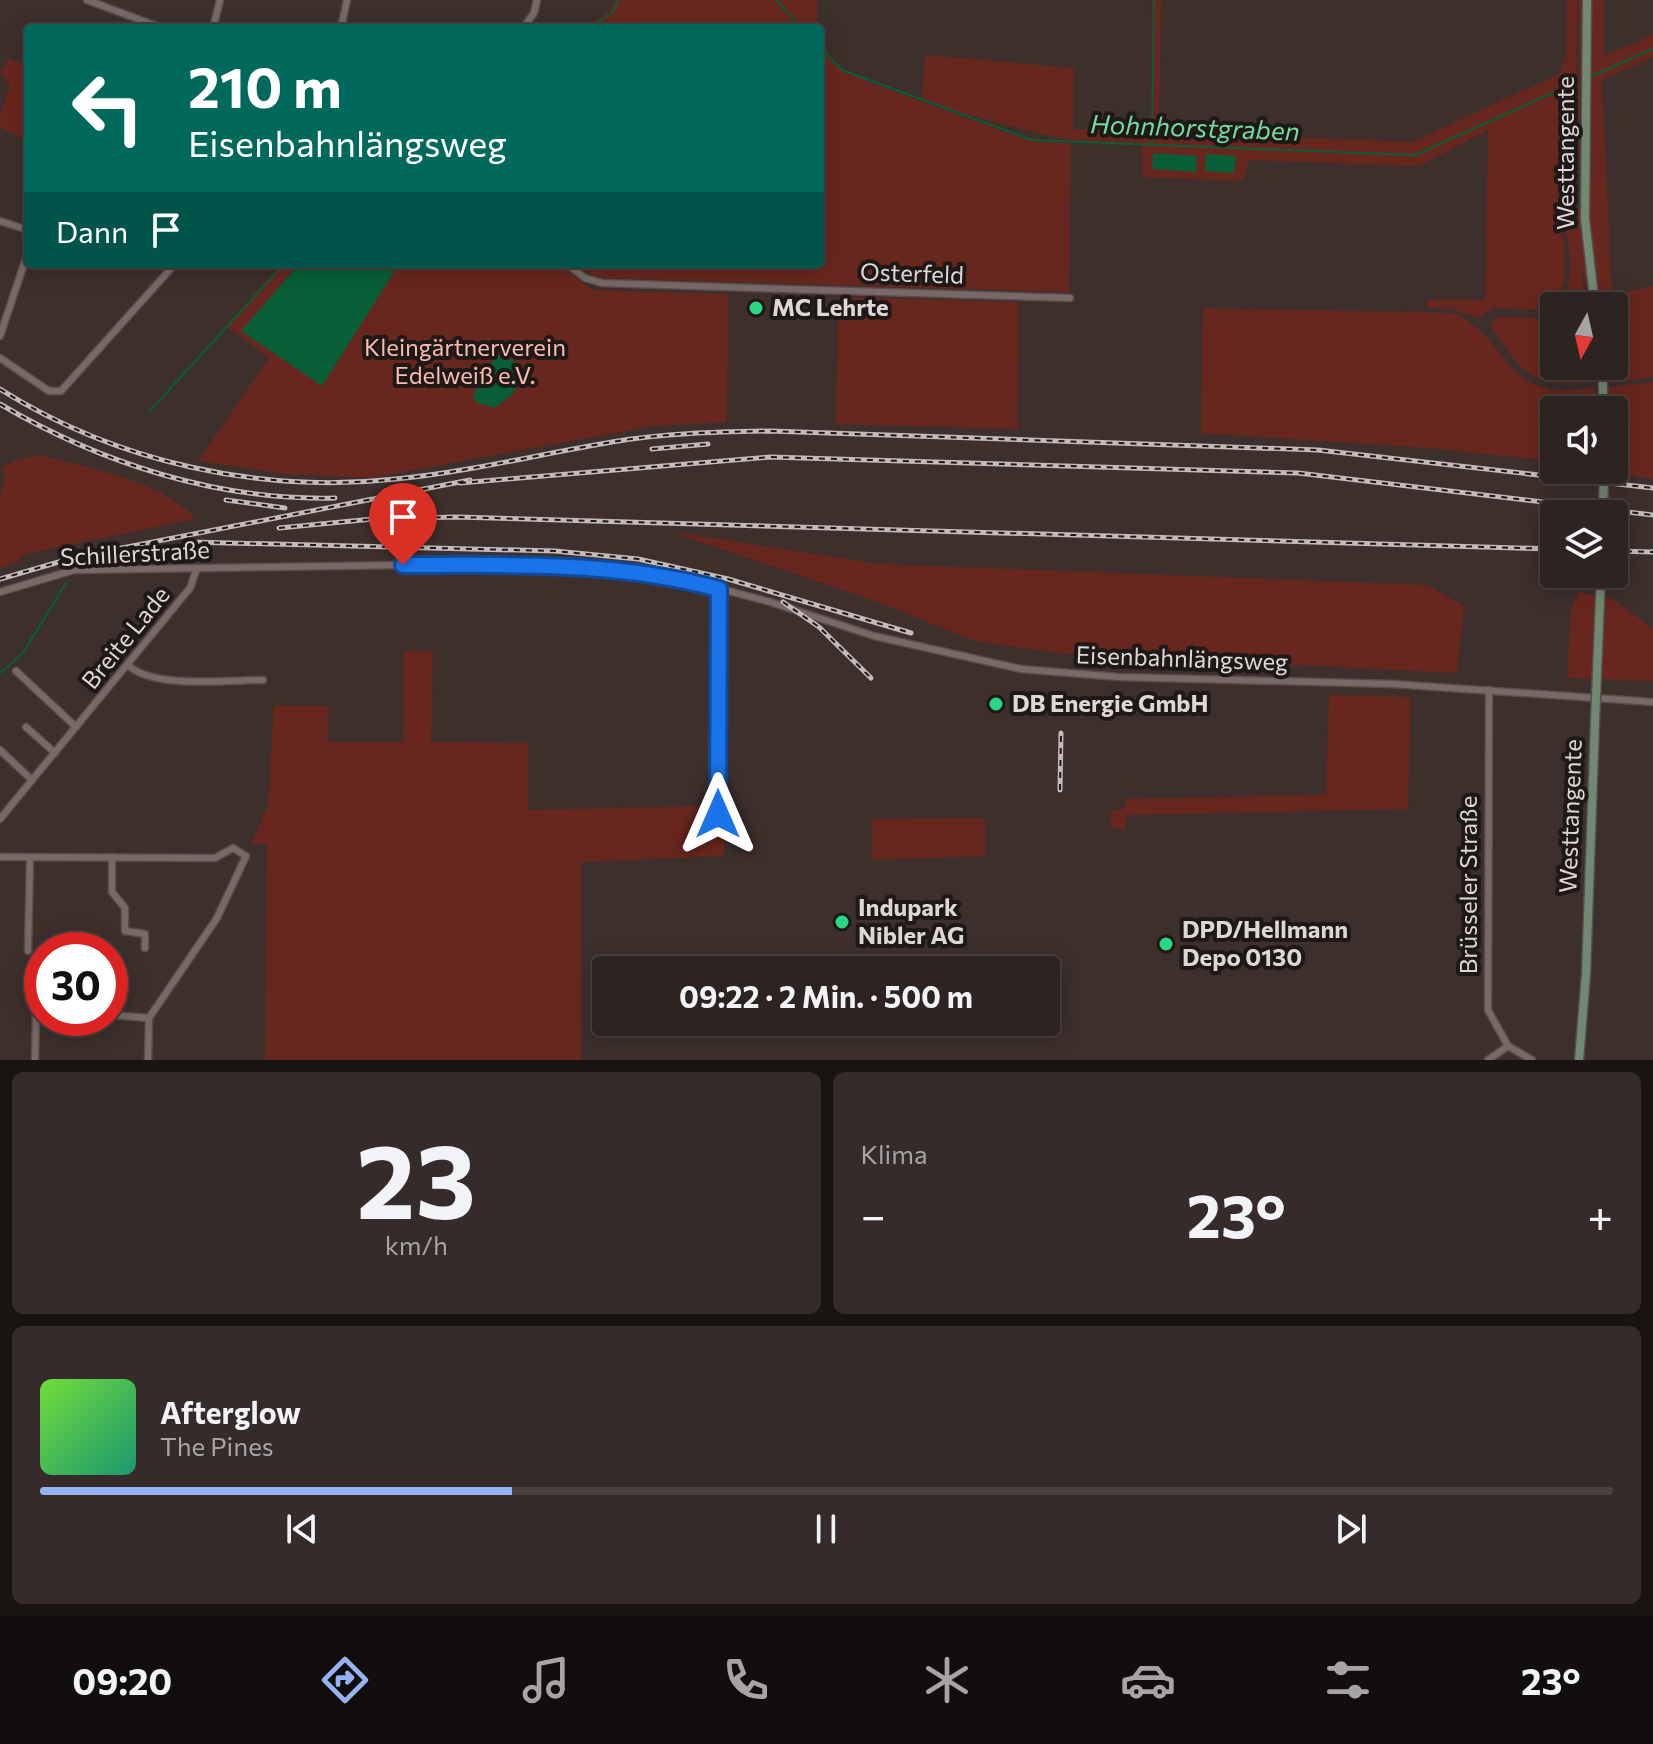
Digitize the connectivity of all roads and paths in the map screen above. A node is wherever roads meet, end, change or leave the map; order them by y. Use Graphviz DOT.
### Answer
graph roads {
  1 [pos="87,0"];
  2 [pos="122,0"];
  3 [pos="220,0"];
  4 [pos="347,0"];
  5 [pos="537,0"];
  6 [pos="1587,0"];
  7 [pos="119,11"];
  8 [pos="152,24"];
  9 [pos="214,24"];
  10 [pos="342,24"];
  11 [pos="526,24"];
  12 [pos="0,221"];
  13 [pos="24,229"];
  14 [pos="24,264"];
  15 [pos="171,268"];
  16 [pos="572,268"];
  17 [pos="1593,292"];
  18 [pos="1070,298"];
  19 [pos="0,336"];
  20 [pos="0,358"];
  21 [pos="274,567"];
  22 [pos="197,568"];
  23 [pos="1600,588"];
  24 [pos="719,589"];
  25 [pos="0,592"];
  26 [pos="128,665"];
  27 [pos="16,671"];
  28 [pos="263,680"];
  29 [pos="1489,690"];
  30 [pos="1653,702"];
  31 [pos="26,727"];
  32 [pos="76,727"];
  33 [pos="0,750"];
  34 [pos="55,753"];
  35 [pos="32,780"];
  36 [pos="718,814"];
  37 [pos="0,819"];
  38 [pos="0,857"];
  39 [pos="112,857"];
  40 [pos="30,858"];
  41 [pos="28,932"];
  42 [pos="145,948"];
  43 [pos="128,1016"];
  44 [pos="149,1018"];
  45 [pos="36,1036"];
  46 [pos="1508,1046"];
  47 [pos="35,1060"];
  48 [pos="148,1060"];
  49 [pos="1488,1060"];
  50 [pos="1532,1060"];
  51 [pos="1579,1060"];
  1 -- 7 [label="street"];
  2 -- 7 [label="street"];
  3 -- 9 [label="street"];
  4 -- 10 [label="street"];
  5 -- 11 [label="street"];
  6 -- 17 [label="main road, Westtangente"];
  7 -- 8 [label="street"];
  12 -- 13 [label="street"];
  14 -- 19 [label="street"];
  15 -- 20 [label="street"];
  16 -- 18 [label="street, Osterfeld"];
  21 -- 22 [label="street, Schillerstraße"];
  21 -- 24 [label="street, Eisenbahnlängsweg"];
  22 -- 25 [label="street, Schillerstraße"];
  22 -- 26 [label="street, Breite Lade"];
  23 -- 51 [label="main road, Westtangente, bridge"];
  24 -- 29 [label="street, Eisenbahnlängsweg"];
  24 -- 36 [label="street"];
  26 -- 28 [label="street"];
  26 -- 32 [label="street, Breite Lade"];
  27 -- 32 [label="street"];
  29 -- 30 [label="street, Eisenbahnlängsweg"];
  29 -- 46 [label="street, Brüsseler Straße"];
  31 -- 34 [label="street"];
  32 -- 34 [label="street, Breite Lade"];
  33 -- 35 [label="street"];
  34 -- 35 [label="street, Breite Lade"];
  35 -- 37 [label="street, Breite Lade"];
  38 -- 40 [label="street"];
  39 -- 40 [label="street"];
  39 -- 42 [label="street"];
  39 -- 44 [label="street"];
  40 -- 41 [label="street"];
  43 -- 44 [label="street"];
  44 -- 48 [label="street"];
  45 -- 47 [label="street"];
  46 -- 49 [label="street"];
  46 -- 50 [label="street"];
}
